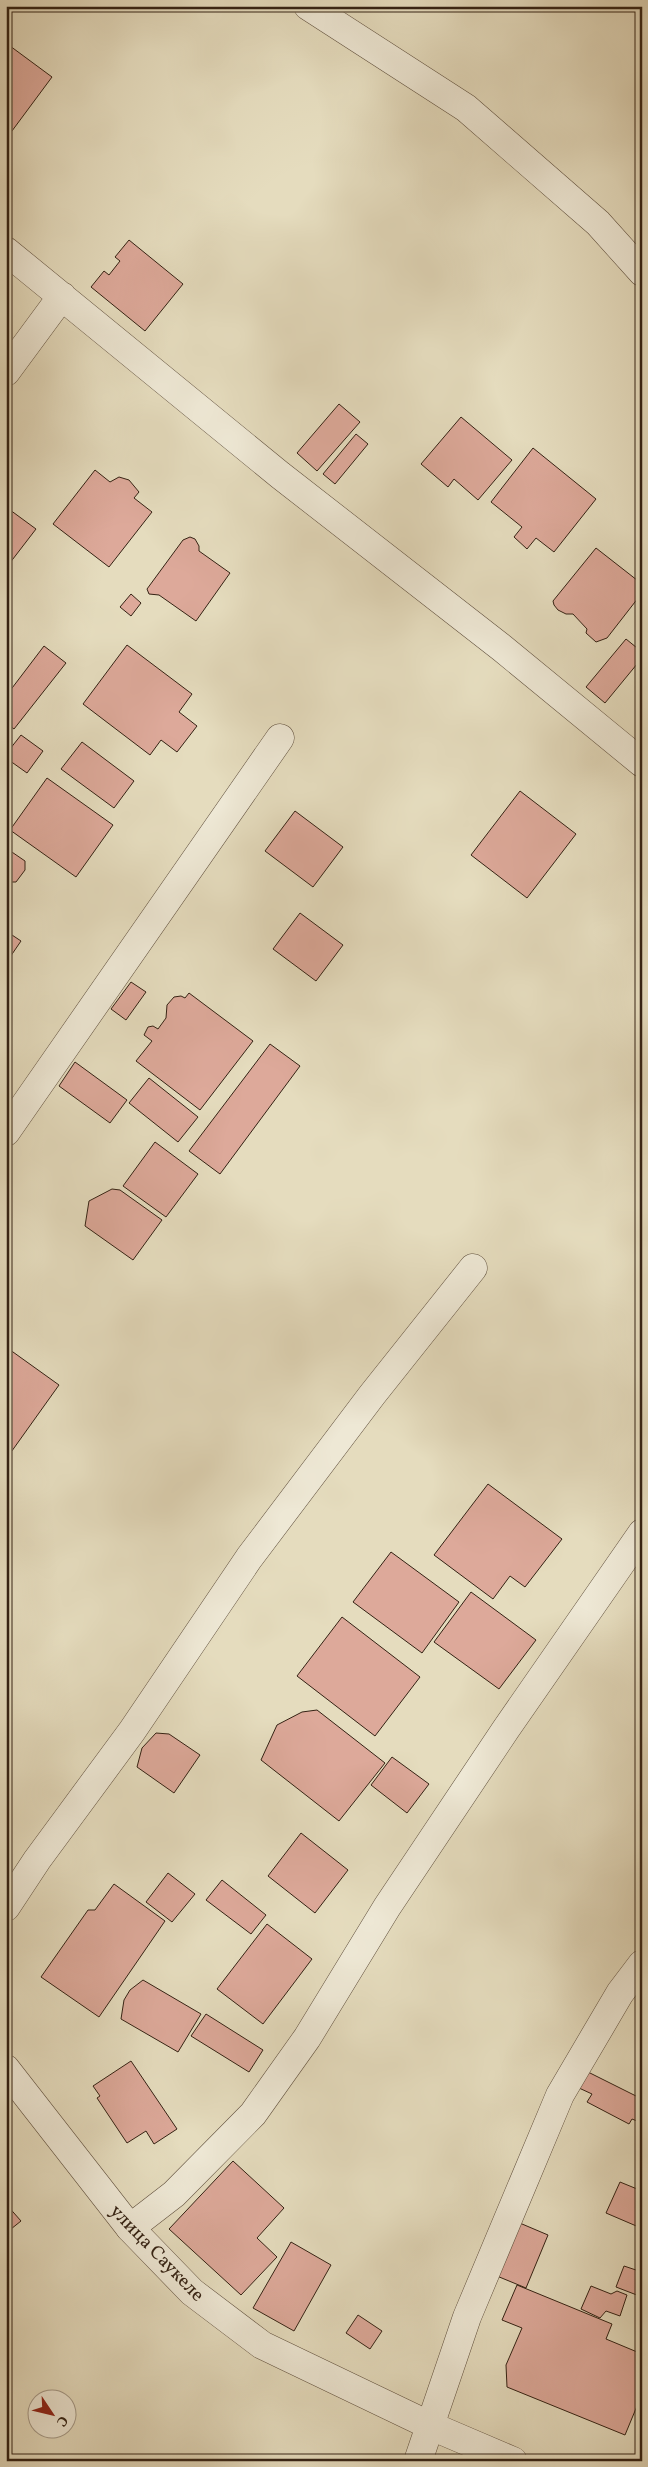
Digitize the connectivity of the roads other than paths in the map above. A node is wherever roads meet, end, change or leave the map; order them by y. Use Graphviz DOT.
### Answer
graph roads {
  1 [pos="308,6"];
  2 [pos="6,251"];
  3 [pos="642,272"];
  4 [pos="62,296"];
  5 [pos="6,372"];
  6 [pos="280,738"];
  7 [pos="642,763"];
  8 [pos="6,1132"];
  9 [pos="473,1268"];
  10 [pos="642,1533"];
  11 [pos="6,1907"];
  12 [pos="642,1964"];
  13 [pos="6,2069"];
  14 [pos="130,2228"];
  15 [pos="432,2426"];
  16 [pos="418,2461"];
  17 [pos="513,2461"];
  1 -- 3 [label="street"];
  2 -- 4 [label="street"];
  4 -- 5 [label="street"];
  4 -- 7 [label="street"];
  6 -- 8 [label="street"];
  9 -- 11 [label="street"];
  10 -- 14 [label="street"];
  12 -- 15 [label="street"];
  13 -- 14 [label="street, улица Саукеле"];
  14 -- 15 [label="street, улица Саукеле"];
  15 -- 16 [label="street"];
  15 -- 17 [label="street, улица Саукеле"];
}
